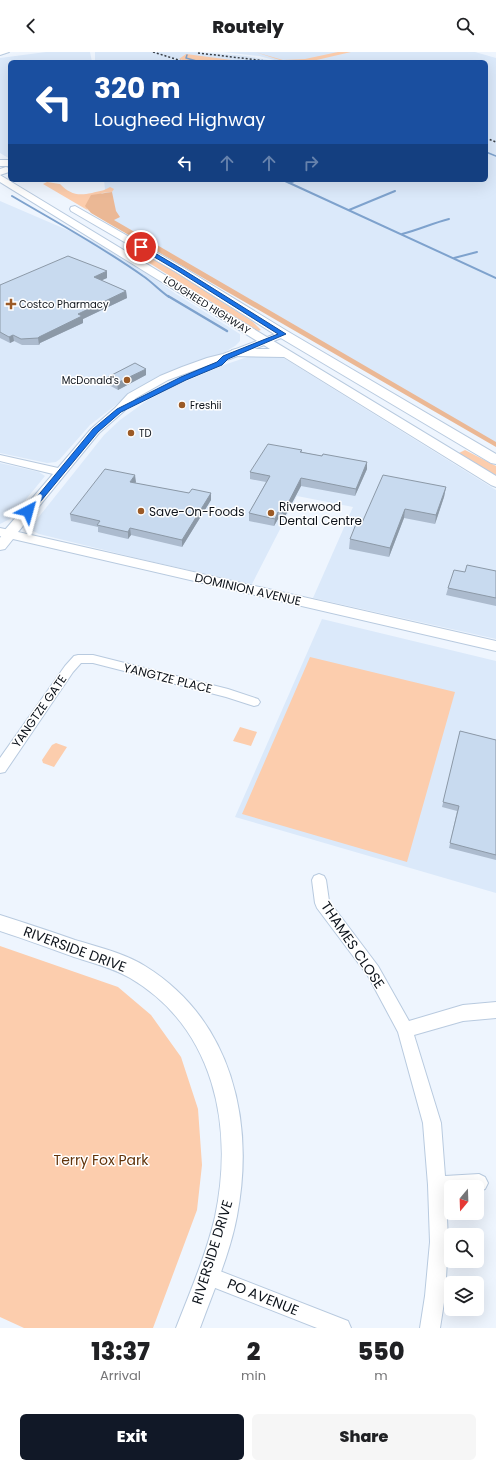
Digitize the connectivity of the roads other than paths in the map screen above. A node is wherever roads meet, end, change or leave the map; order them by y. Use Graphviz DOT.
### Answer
graph roads {
  1 [pos="4,52"];
  2 [pos="0,53"];
  3 [pos="20,182"];
  4 [pos="63,203"];
  5 [pos="242,327"];
  6 [pos="273,338"];
  7 [pos="232,355"];
  8 [pos="286,355"];
  9 [pos="0,458"];
  10 [pos="496,460"];
  11 [pos="61,472"];
  12 [pos="496,482"];
  13 [pos="5,533"];
  14 [pos="0,546"];
  15 [pos="496,646"];
  16 [pos="81,658"];
  17 [pos="254,702"];
  18 [pos="0,768"];
  19 [pos="319,880"];
  20 [pos="0,923"];
  21 [pos="496,1010"];
  22 [pos="405,1030"];
  23 [pos="437,1185"];
  24 [pos="444,1185"];
  25 [pos="207,1275"];
  26 [pos="188,1328"];
  27 [pos="341,1328"];
  28 [pos="430,1328"];
  1 -- 2 [label="highway"];
  3 -- 5 [label="main road, LOUGHEED HIGHWAY"];
  4 -- 6 [label="main road, LOUGHEED HIGHWAY"];
  5 -- 6 [label="main road, LOUGHEED HIGHWAY"];
  5 -- 7 [label="main road"];
  6 -- 7 [label="street"];
  6 -- 8 [label="main road, LOUGHEED HIGHWAY"];
  6 -- 10 [label="main road"];
  7 -- 8 [label="main road"];
  7 -- 11 [label="street"];
  8 -- 12 [label="main road, LOUGHEED HIGHWAY"];
  9 -- 11 [label="street"];
  11 -- 13 [label="street"];
  13 -- 14 [label="street"];
  13 -- 15 [label="street, DOMINION AVENUE"];
  16 -- 17 [label="street, YANGTZE PLACE"];
  16 -- 18 [label="street, YANGTZE GATE"];
  19 -- 22 [label="street, THAMES CLOSE"];
  20 -- 25 [label="street, RIVERSIDE DRIVE"];
  21 -- 22 [label="street"];
  22 -- 23 [label="street, THAMES CLOSE"];
  23 -- 24 [label="street"];
  23 -- 28 [label="street, THAMES CLOSE"];
  25 -- 26 [label="street, RIVERSIDE DRIVE"];
  25 -- 27 [label="street, PO AVENUE"];
}
